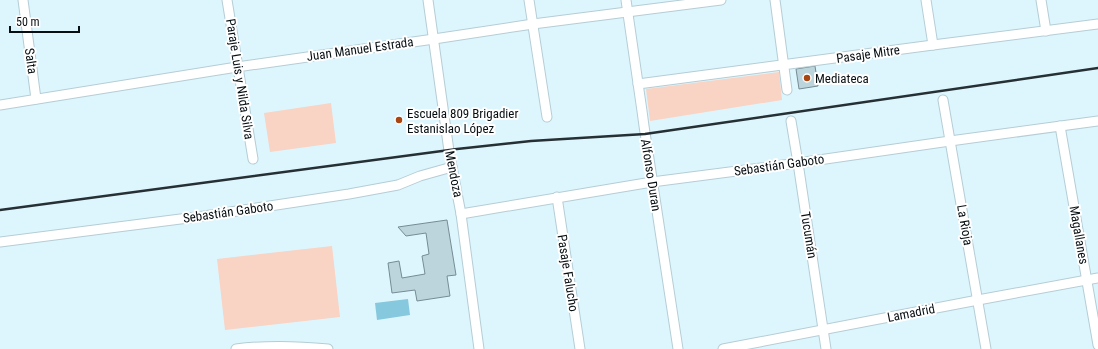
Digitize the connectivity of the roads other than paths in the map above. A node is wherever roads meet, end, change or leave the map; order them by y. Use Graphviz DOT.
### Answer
graph roads {
  1 [pos="23,0"];
  2 [pos="227,0"];
  3 [pos="428,0"];
  4 [pos="529,0"];
  5 [pos="626,0"];
  6 [pos="722,0"];
  7 [pos="775,0"];
  8 [pos="926,0"];
  9 [pos="1041,0"];
  10 [pos="628,12"];
  11 [pos="533,24"];
  12 [pos="1098,24"];
  13 [pos="1046,31"];
  14 [pos="434,39"];
  15 [pos="933,45"];
  16 [pos="784,65"];
  17 [pos="237,67"];
  18 [pos="638,84"];
  19 [pos="787,90"];
  20 [pos="36,99"];
  21 [pos="943,100"];
  22 [pos="0,105"];
  23 [pos="547,117"];
  24 [pos="791,121"];
  25 [pos="1098,121"];
  26 [pos="1060,126"];
  27 [pos="950,141"];
  28 [pos="252,159"];
  29 [pos="798,163"];
  30 [pos="452,167"];
  31 [pos="652,182"];
  32 [pos="557,197"];
  33 [pos="461,214"];
  34 [pos="0,242"];
  35 [pos="1098,278"];
  36 [pos="1086,280"];
  37 [pos="978,300"];
  38 [pos="823,330"];
  39 [pos="1098,345"];
  40 [pos="236,349"];
  41 [pos="328,349"];
  42 [pos="479,349"];
  43 [pos="580,349"];
  44 [pos="678,349"];
  45 [pos="723,349"];
  46 [pos="826,349"];
  47 [pos="986,349"];
  1 -- 20 [label="street, Salta"];
  2 -- 17 [label="street, Paraje Luis y Nilda Silva"];
  3 -- 14 [label="street, Mendoza"];
  4 -- 11 [label="street"];
  5 -- 10 [label="street, Alfonso Duran"];
  6 -- 10 [label="street, Juan Manuel Estrada"];
  7 -- 16 [label="street"];
  8 -- 15 [label="street"];
  9 -- 13 [label="street"];
  10 -- 11 [label="street, Juan Manuel Estrada"];
  10 -- 18 [label="street, Alfonso Duran"];
  11 -- 14 [label="street, Juan Manuel Estrada"];
  11 -- 23 [label="street"];
  12 -- 13 [label="street, Pasaje Mitre"];
  13 -- 15 [label="street, Pasaje Mitre"];
  14 -- 17 [label="street, Juan Manuel Estrada"];
  14 -- 30 [label="street, Mendoza"];
  15 -- 16 [label="street, Pasaje Mitre"];
  16 -- 18 [label="street, Pasaje Mitre"];
  16 -- 19 [label="street"];
  17 -- 20 [label="street, Juan Manuel Estrada"];
  17 -- 28 [label="street, Paraje Luis y Nilda Silva"];
  18 -- 31 [label="street, Alfonso Duran"];
  20 -- 22 [label="street, Juan Manuel Estrada"];
  21 -- 27 [label="street, La Rioja"];
  24 -- 29 [label="street, Tucumán"];
  25 -- 26 [label="street, Sebastián Gaboto"];
  26 -- 27 [label="street, Sebastián Gaboto"];
  26 -- 36 [label="street, Magallanes"];
  27 -- 29 [label="street, Sebastián Gaboto"];
  27 -- 37 [label="street, La Rioja"];
  29 -- 31 [label="street, Sebastián Gaboto"];
  29 -- 38 [label="street, Tucumán"];
  30 -- 33 [label="street, Mendoza"];
  30 -- 34 [label="street, Sebastián Gaboto"];
  31 -- 32 [label="street, Sebastián Gaboto"];
  31 -- 44 [label="street, Alfonso Duran"];
  32 -- 33 [label="street, Sebastián Gaboto"];
  32 -- 43 [label="street, Pasaje Falucho"];
  33 -- 42 [label="street, Mendoza"];
  35 -- 36 [label="street, Lamadrid"];
  36 -- 37 [label="street, Lamadrid"];
  36 -- 39 [label="street, Magallanes"];
  37 -- 38 [label="street, Lamadrid"];
  37 -- 47 [label="street, La Rioja"];
  38 -- 45 [label="street, Lamadrid"];
  38 -- 46 [label="street, Tucumán"];
  40 -- 41 [label="street"];
}
